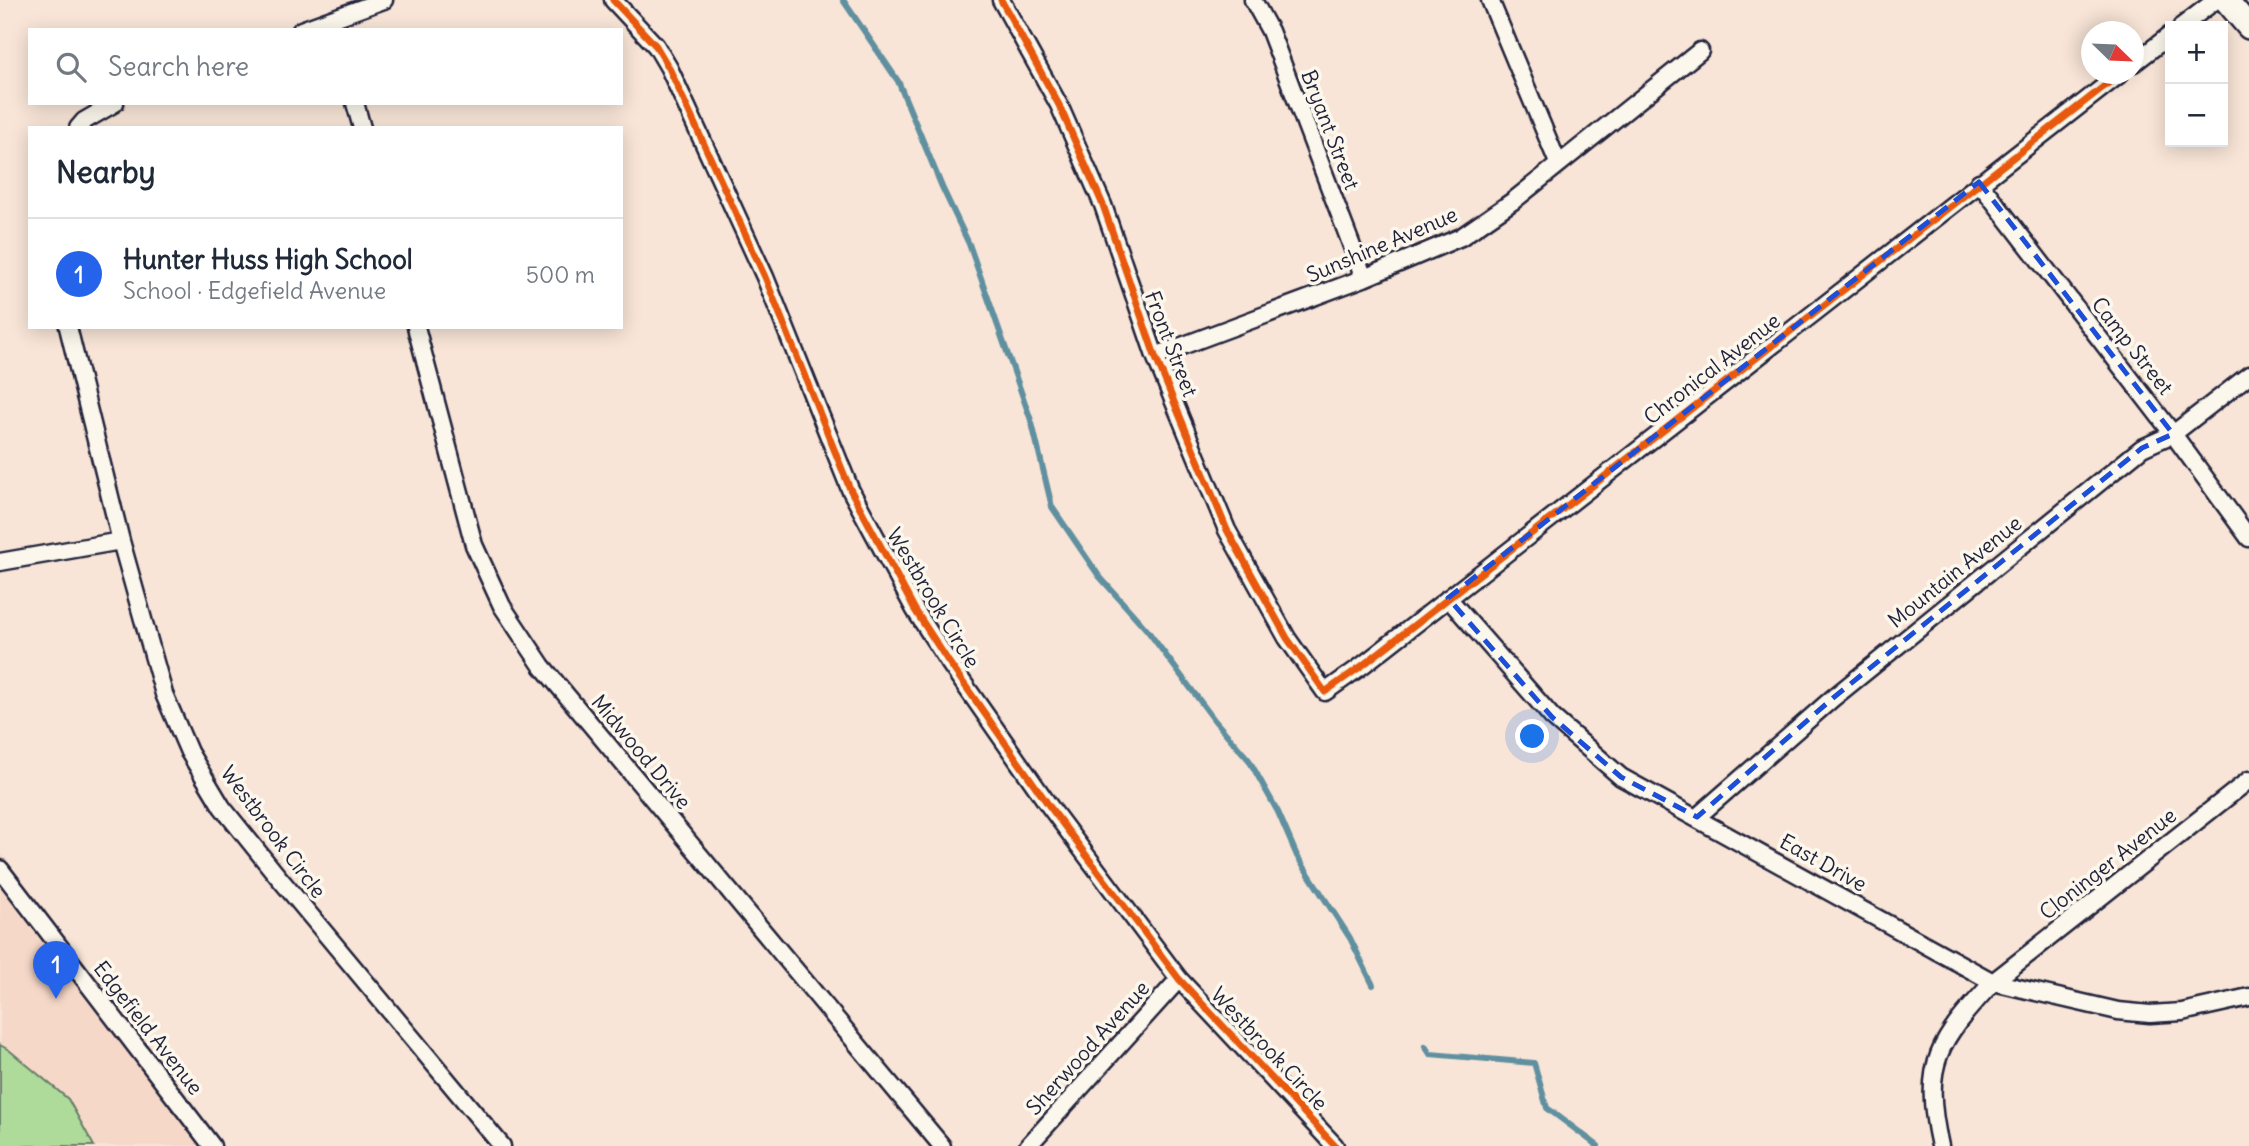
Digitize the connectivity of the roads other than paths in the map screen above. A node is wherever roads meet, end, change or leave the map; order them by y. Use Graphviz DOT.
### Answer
graph roads {
  1 [pos="384,0"];
  2 [pos="612,0"];
  3 [pos="1001,0"];
  4 [pos="1253,0"];
  5 [pos="1490,0"];
  6 [pos="2216,0"];
  7 [pos="2225,0"];
  8 [pos="2189,21"];
  9 [pos="333,24"];
  10 [pos="2249,27"];
  11 [pos="312,28"];
  12 [pos="2165,39"];
  13 [pos="1700,51"];
  14 [pos="2144,55"];
  15 [pos="2107,84"];
  16 [pos="112,105"];
  17 [pos="356,105"];
  18 [pos="80,126"];
  19 [pos="361,126"];
  20 [pos="1558,163"];
  21 [pos="1979,182"];
  22 [pos="1364,278"];
  23 [pos="68,329"];
  24 [pos="416,329"];
  25 [pos="1154,356"];
  26 [pos="2249,375"];
  27 [pos="2173,434"];
  28 [pos="2249,538"];
  29 [pos="121,541"];
  30 [pos="0,562"];
  31 [pos="1448,598"];
  32 [pos="1325,692"];
  33 [pos="2249,780"];
  34 [pos="1697,817"];
  35 [pos="0,869"];
  36 [pos="1179,979"];
  37 [pos="1993,982"];
  38 [pos="2249,997"];
  39 [pos="212,1146"];
  40 [pos="502,1146"];
  41 [pos="942,1146"];
  42 [pos="1028,1146"];
  43 [pos="1335,1146"];
  44 [pos="1940,1146"];
  1 -- 9 [label="street"];
  2 -- 36 [label="street, Westbrook Circle"];
  3 -- 25 [label="street, Front Street"];
  4 -- 22 [label="street, Bryant Street"];
  5 -- 20 [label="street"];
  6 -- 8 [label="street"];
  7 -- 10 [label="main road"];
  9 -- 11 [label="street"];
  12 -- 14 [label="street"];
  13 -- 20 [label="street, Sunshine Avenue"];
  15 -- 21 [label="street, Chronical Avenue"];
  16 -- 18 [label="street"];
  17 -- 19 [label="street"];
  20 -- 22 [label="street, Sunshine Avenue"];
  21 -- 27 [label="street, Camp Street"];
  21 -- 31 [label="street, Chronical Avenue"];
  22 -- 25 [label="street, Sunshine Avenue"];
  23 -- 29 [label="street, Westbrook Circle"];
  24 -- 41 [label="street, Midwood Drive"];
  25 -- 32 [label="street, Front Street"];
  26 -- 27 [label="street, Mountain Avenue"];
  27 -- 28 [label="street, Camp Street"];
  27 -- 34 [label="street, Mountain Avenue"];
  29 -- 30 [label="street"];
  29 -- 40 [label="street, Westbrook Circle"];
  31 -- 32 [label="street, Chronical Avenue"];
  31 -- 34 [label="street, East Drive"];
  33 -- 37 [label="street, Cloninger Avenue"];
  34 -- 37 [label="street, East Drive"];
  35 -- 39 [label="street, Edgefield Avenue"];
  36 -- 42 [label="street, Sherwood Avenue"];
  36 -- 43 [label="street, Westbrook Circle"];
  37 -- 38 [label="street, East Drive"];
  37 -- 44 [label="street, Cloninger Avenue"];
}
